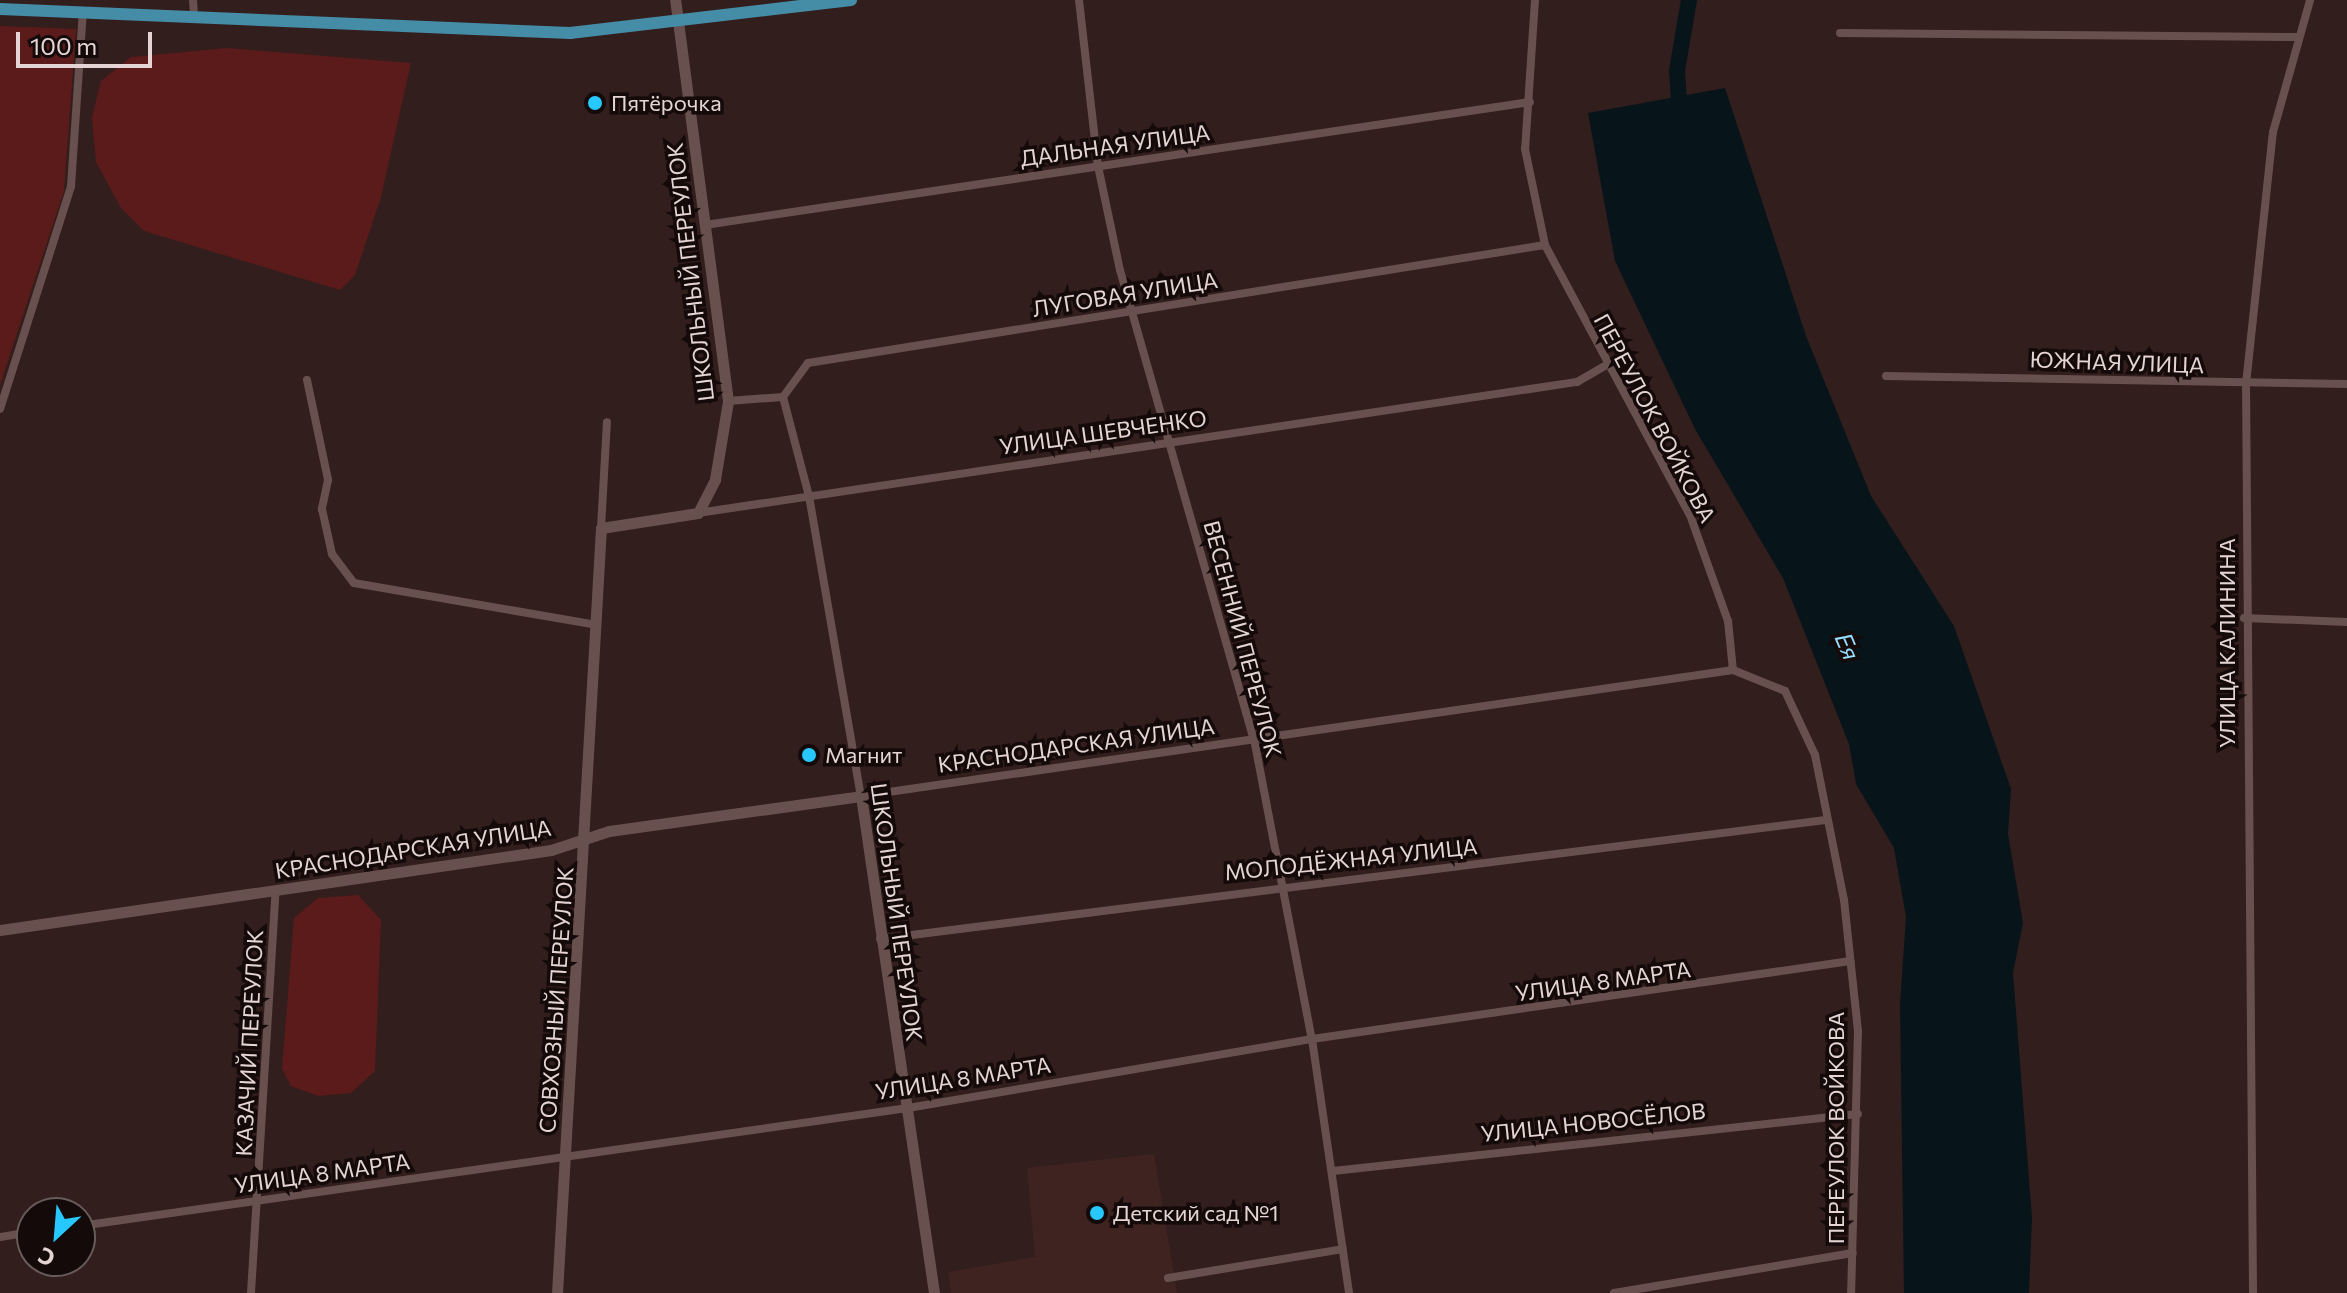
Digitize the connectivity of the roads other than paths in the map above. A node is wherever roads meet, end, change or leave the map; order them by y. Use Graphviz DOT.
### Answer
graph roads {
  1 [pos="193,0"];
  2 [pos="675,0"];
  3 [pos="851,0"];
  4 [pos="1079,0"];
  5 [pos="1535,0"];
  6 [pos="2310,0"];
  7 [pos="0,9"];
  8 [pos="83,12"];
  9 [pos="194,16"];
  10 [pos="679,23"];
  11 [pos="1840,33"];
  12 [pos="2298,37"];
  13 [pos="1530,102"];
  14 [pos="1098,166"];
  15 [pos="705,225"];
  16 [pos="1545,245"];
  17 [pos="1136,310"];
  18 [pos="1606,365"];
  19 [pos="1886,376"];
  20 [pos="307,380"];
  21 [pos="2246,384"];
  22 [pos="2347,384"];
  23 [pos="783,397"];
  24 [pos="728,401"];
  25 [pos="0,409"];
  26 [pos="607,422"];
  27 [pos="1170,443"];
  28 [pos="809,496"];
  29 [pos="698,513"];
  30 [pos="601,528"];
  31 [pos="2244,618"];
  32 [pos="2347,622"];
  33 [pos="596,625"];
  34 [pos="1733,670"];
  35 [pos="1254,739"];
  36 [pos="861,796"];
  37 [pos="1826,820"];
  38 [pos="586,840"];
  39 [pos="1282,883"];
  40 [pos="276,890"];
  41 [pos="0,930"];
  42 [pos="880,939"];
  43 [pos="1850,961"];
  44 [pos="1312,1039"];
  45 [pos="908,1108"];
  46 [pos="1858,1114"];
  47 [pos="566,1155"];
  48 [pos="1333,1171"];
  49 [pos="257,1200"];
  50 [pos="96,1224"];
  51 [pos="1343,1249"];
  52 [pos="1853,1253"];
  53 [pos="1168,1278"];
  54 [pos="251,1293"];
  55 [pos="557,1293"];
  56 [pos="934,1293"];
  57 [pos="1349,1293"];
  58 [pos="1614,1293"];
  59 [pos="1851,1293"];
  60 [pos="2253,1293"];
  1 -- 9 [label="street"];
  2 -- 10 [label="street, ШКОЛЬНЫЙ ПЕРЕУЛОК"];
  3 -- 10 [label="main road"];
  4 -- 14 [label="street, ВЕСЕННИЙ ПЕРЕУЛОК"];
  5 -- 13 [label="street, ПЕРЕУЛОК ВОЙКОВА"];
  6 -- 12 [label="street, УЛИЦА КАЛИНИНА"];
  7 -- 8 [label="main road"];
  8 -- 9 [label="main road"];
  8 -- 25 [label="street"];
  9 -- 10 [label="main road"];
  10 -- 15 [label="street, ШКОЛЬНЫЙ ПЕРЕУЛОК"];
  11 -- 12 [label="street"];
  12 -- 21 [label="street, УЛИЦА КАЛИНИНА"];
  13 -- 14 [label="street, ДАЛЬНАЯ УЛИЦА"];
  13 -- 16 [label="street, ПЕРЕУЛОК ВОЙКОВА"];
  14 -- 15 [label="street, ДАЛЬНАЯ УЛИЦА"];
  14 -- 17 [label="street, ВЕСЕННИЙ ПЕРЕУЛОК"];
  15 -- 24 [label="street, ШКОЛЬНЫЙ ПЕРЕУЛОК"];
  16 -- 17 [label="street, ЛУГОВАЯ УЛИЦА"];
  16 -- 18 [label="street, ПЕРЕУЛОК ВОЙКОВА"];
  17 -- 23 [label="street, ЛУГОВАЯ УЛИЦА"];
  17 -- 27 [label="street, ВЕСЕННИЙ ПЕРЕУЛОК"];
  18 -- 27 [label="street, УЛИЦА ШЕВЧЕНКО"];
  18 -- 34 [label="street, ПЕРЕУЛОК ВОЙКОВА"];
  19 -- 21 [label="street, ЮЖНАЯ УЛИЦА"];
  20 -- 33 [label="street"];
  21 -- 22 [label="street, ЮЖНАЯ УЛИЦА"];
  21 -- 31 [label="street, УЛИЦА КАЛИНИНА"];
  23 -- 24 [label="street"];
  23 -- 28 [label="street, ШКОЛЬНЫЙ ПЕРЕУЛОК"];
  24 -- 29 [label="street, ШКОЛЬНЫЙ ПЕРЕУЛОК"];
  26 -- 30 [label="street, СОВХОЗНЫЙ ПЕРЕУЛОК"];
  27 -- 28 [label="street, УЛИЦА ШЕВЧЕНКО"];
  27 -- 35 [label="street, ВЕСЕННИЙ ПЕРЕУЛОК"];
  28 -- 29 [label="street, УЛИЦА ШЕВЧЕНКО"];
  28 -- 36 [label="street, ШКОЛЬНЫЙ ПЕРЕУЛОК"];
  29 -- 30 [label="street, УЛИЦА ШЕВЧЕНКО"];
  30 -- 33 [label="street, СОВХОЗНЫЙ ПЕРЕУЛОК"];
  31 -- 32 [label="street"];
  31 -- 60 [label="street, УЛИЦА КАЛИНИНА"];
  33 -- 38 [label="street, СОВХОЗНЫЙ ПЕРЕУЛОК"];
  34 -- 35 [label="street, КРАСНОДАРСКАЯ УЛИЦА"];
  34 -- 37 [label="street, ПЕРЕУЛОК ВОЙКОВА"];
  35 -- 36 [label="street, КРАСНОДАРСКАЯ УЛИЦА"];
  35 -- 39 [label="street, ВЕСЕННИЙ ПЕРЕУЛОК"];
  36 -- 38 [label="street, КРАСНОДАРСКАЯ УЛИЦА"];
  36 -- 42 [label="street, ШКОЛЬНЫЙ ПЕРЕУЛОК"];
  37 -- 39 [label="street, МОЛОДЁЖНАЯ УЛИЦА"];
  37 -- 43 [label="street, ПЕРЕУЛОК ВОЙКОВА"];
  38 -- 40 [label="street, КРАСНОДАРСКАЯ УЛИЦА"];
  38 -- 47 [label="street, СОВХОЗНЫЙ ПЕРЕУЛОК"];
  39 -- 42 [label="street, МОЛОДЁЖНАЯ УЛИЦА"];
  39 -- 44 [label="street, ВЕСЕННИЙ ПЕРЕУЛОК"];
  40 -- 41 [label="street, КРАСНОДАРСКАЯ УЛИЦА"];
  40 -- 49 [label="street, КАЗАЧИЙ ПЕРЕУЛОК"];
  42 -- 45 [label="street, ШКОЛЬНЫЙ ПЕРЕУЛОК"];
  43 -- 44 [label="street, УЛИЦА 8 МАРТА"];
  43 -- 46 [label="street, ПЕРЕУЛОК ВОЙКОВА"];
  44 -- 45 [label="street, УЛИЦА 8 МАРТА"];
  44 -- 48 [label="street, ВЕСЕННИЙ ПЕРЕУЛОК"];
  45 -- 47 [label="street, УЛИЦА 8 МАРТА"];
  45 -- 56 [label="street, ШКОЛЬНЫЙ ПЕРЕУЛОК"];
  46 -- 48 [label="street, УЛИЦА НОВОСЁЛОВ"];
  46 -- 52 [label="street, ПЕРЕУЛОК ВОЙКОВА"];
  47 -- 49 [label="street, УЛИЦА 8 МАРТА"];
  47 -- 55 [label="street, СОВХОЗНЫЙ ПЕРЕУЛОК"];
  48 -- 51 [label="street, ВЕСЕННИЙ ПЕРЕУЛОК"];
  49 -- 50 [label="street, УЛИЦА 8 МАРТА"];
  49 -- 54 [label="street, КАЗАЧИЙ ПЕРЕУЛОК"];
  51 -- 53 [label="street"];
  51 -- 57 [label="street, ВЕСЕННИЙ ПЕРЕУЛОК"];
  52 -- 58 [label="street"];
  52 -- 59 [label="street, ПЕРЕУЛОК ВОЙКОВА"];
}
